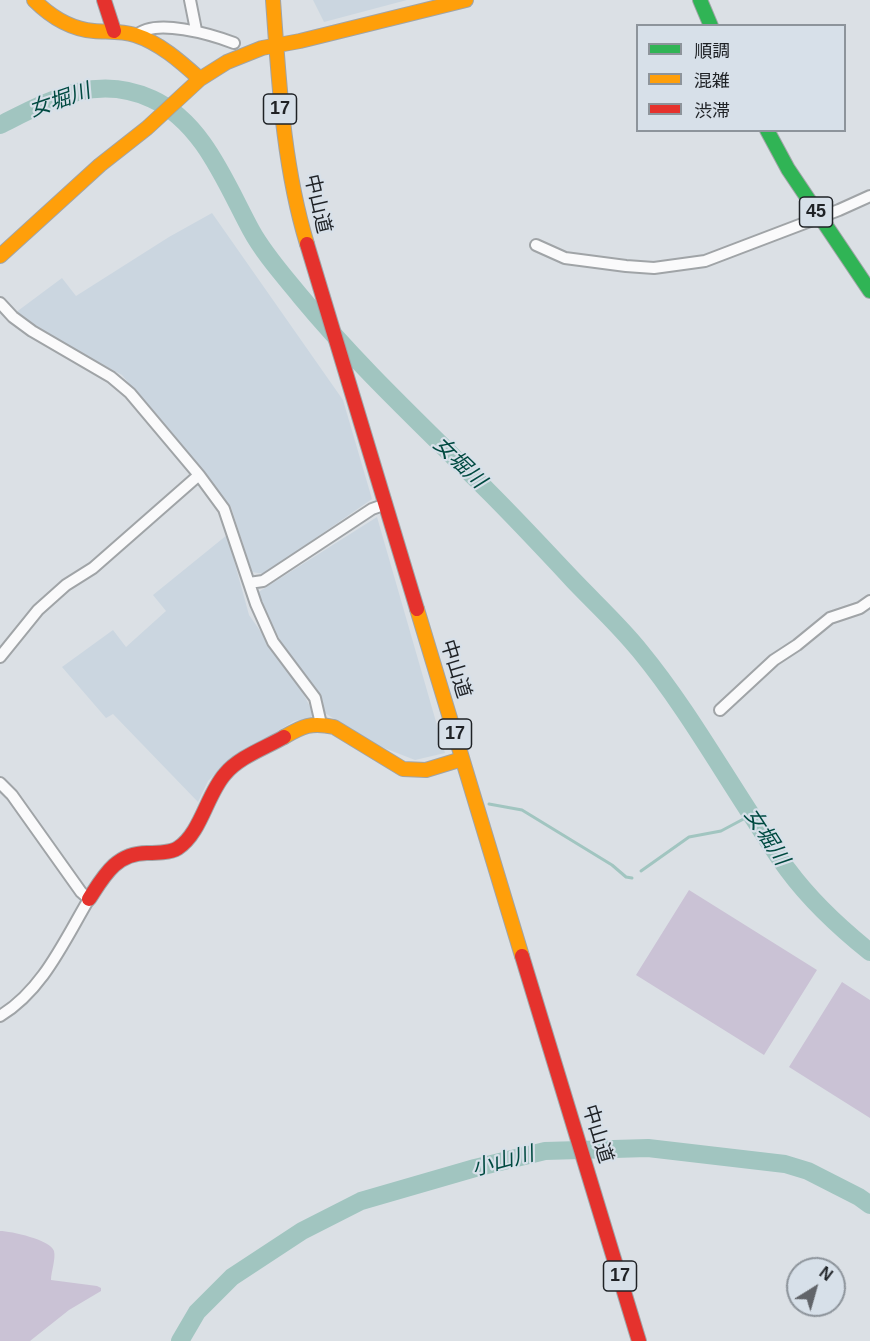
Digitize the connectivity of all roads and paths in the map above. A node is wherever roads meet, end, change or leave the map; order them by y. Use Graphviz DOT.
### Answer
graph roads {
  1 [pos="34,0"];
  2 [pos="104,0"];
  3 [pos="190,0"];
  4 [pos="273,0"];
  5 [pos="466,0"];
  6 [pos="700,0"];
  7 [pos="710,24"];
  8 [pos="196,30"];
  9 [pos="114,31"];
  10 [pos="136,36"];
  11 [pos="234,43"];
  12 [pos="276,45"];
  13 [pos="200,79"];
  14 [pos="768,132"];
  15 [pos="870,196"];
  16 [pos="819,217"];
  17 [pos="536,245"];
  18 [pos="0,256"];
  19 [pos="870,291"];
  20 [pos="0,303"];
  21 [pos="199,475"];
  22 [pos="386,504"];
  23 [pos="249,583"];
  24 [pos="870,601"];
  25 [pos="0,657"];
  26 [pos="720,710"];
  27 [pos="321,724"];
  28 [pos="462,759"];
  29 [pos="0,783"];
  30 [pos="89,899"];
  31 [pos="0,1016"];
  32 [pos="639,1341"];
  1 -- 9 [label="main road"];
  2 -- 9 [label="main road"];
  3 -- 8 [label="street"];
  4 -- 12 [label="main road, 中山道 / 17"];
  5 -- 12 [label="main road"];
  6 -- 7 [label="main road"];
  8 -- 10 [label="street"];
  8 -- 11 [label="street"];
  9 -- 10 [label="main road"];
  10 -- 13 [label="main road"];
  12 -- 13 [label="main road"];
  12 -- 22 [label="main road, 中山道 / 17"];
  13 -- 18 [label="main road"];
  14 -- 16 [label="main road, 45"];
  15 -- 16 [label="street"];
  16 -- 17 [label="street"];
  16 -- 19 [label="main road, 45"];
  20 -- 21 [label="street"];
  21 -- 23 [label="street"];
  21 -- 25 [label="street"];
  22 -- 23 [label="street"];
  22 -- 28 [label="main road, 中山道 / 17"];
  23 -- 27 [label="street"];
  24 -- 26 [label="street"];
  27 -- 28 [label="main road"];
  27 -- 30 [label="main road"];
  28 -- 32 [label="main road, 中山道 / 17"];
  29 -- 30 [label="street"];
  30 -- 31 [label="street"];
}
